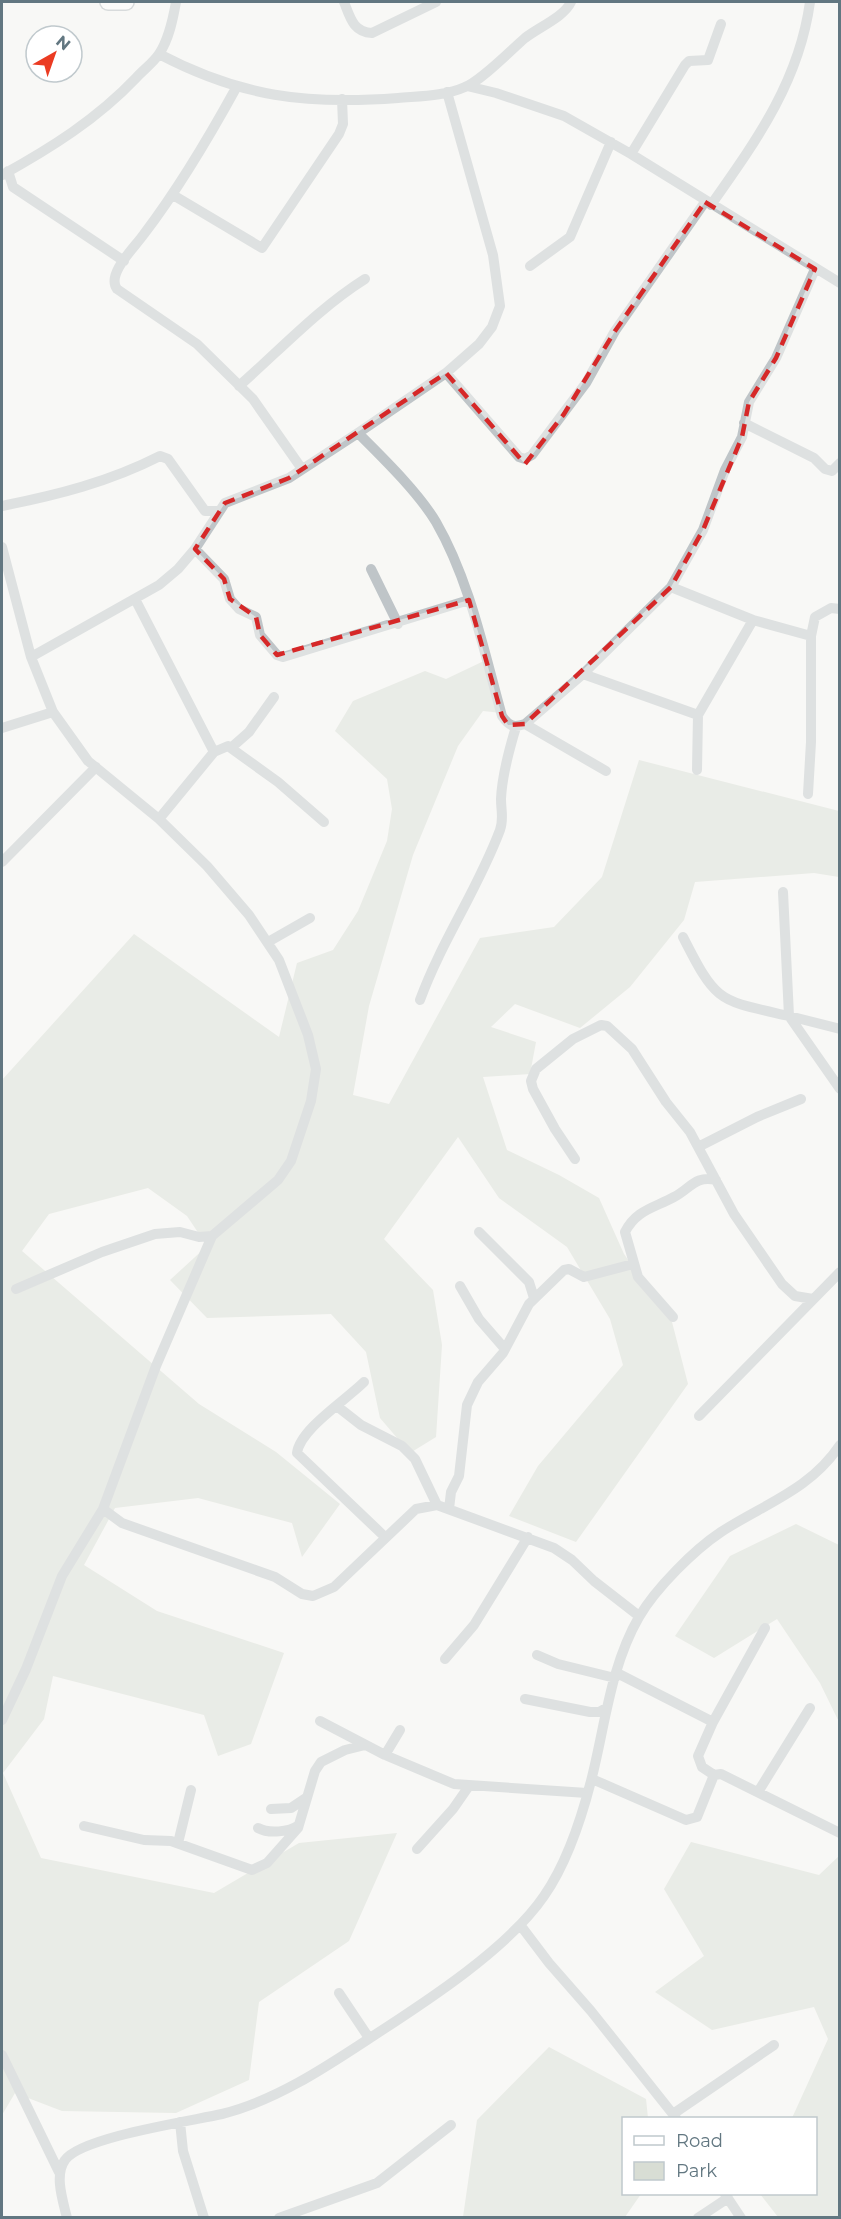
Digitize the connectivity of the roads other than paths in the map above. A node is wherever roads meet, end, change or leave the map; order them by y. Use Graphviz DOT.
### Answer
graph roads {
  1 [pos="108,2"];
  2 [pos="126,2"];
  3 [pos="176,2"];
  4 [pos="344,2"];
  5 [pos="436,2"];
  6 [pos="571,2"];
  7 [pos="810,2"];
  8 [pos="721,24"];
  9 [pos="159,54"];
  10 [pos="467,86"];
  11 [pos="236,88"];
  12 [pos="447,92"];
  13 [pos="342,99"];
  14 [pos="611,142"];
  15 [pos="631,154"];
  16 [pos="5,173"];
  17 [pos="173,195"];
  18 [pos="708,204"];
  19 [pos="124,261"];
  20 [pos="530,266"];
  21 [pos="814,269"];
  22 [pos="365,279"];
  23 [pos="840,283"];
  24 [pos="446,373"];
  25 [pos="239,386"];
  26 [pos="744,423"];
  27 [pos="358,433"];
  28 [pos="840,463"];
  29 [pos="302,469"];
  30 [pos="2,506"];
  31 [pos="218,511"];
  32 [pos="2,547"];
  33 [pos="195,549"];
  34 [pos="371,569"];
  35 [pos="671,587"];
  36 [pos="135,599"];
  37 [pos="469,600"];
  38 [pos="840,609"];
  39 [pos="753,620"];
  40 [pos="398,624"];
  41 [pos="811,636"];
  42 [pos="31,657"];
  43 [pos="583,674"];
  44 [pos="274,697"];
  45 [pos="53,712"];
  46 [pos="698,716"];
  47 [pos="520,726"];
  48 [pos="2,728"];
  49 [pos="232,747"];
  50 [pos="214,752"];
  51 [pos="96,767"];
  52 [pos="697,770"];
  53 [pos="606,771"];
  54 [pos="808,794"];
  55 [pos="159,819"];
  56 [pos="324,822"];
  57 [pos="2,862"];
  58 [pos="783,892"];
  59 [pos="310,918"];
  60 [pos="683,937"];
  61 [pos="268,942"];
  62 [pos="420,1000"];
  63 [pos="789,1016"];
  64 [pos="840,1029"];
  65 [pos="840,1089"];
  66 [pos="801,1099"];
  67 [pos="700,1146"];
  68 [pos="575,1159"];
  69 [pos="716,1180"];
  70 [pos="479,1232"];
  71 [pos="212,1236"];
  72 [pos="633,1264"];
  73 [pos="840,1272"];
  74 [pos="460,1286"];
  75 [pos="16,1289"];
  76 [pos="534,1298"];
  77 [pos="813,1299"];
  78 [pos="673,1317"];
  79 [pos="506,1349"];
  80 [pos="364,1382"];
  81 [pos="338,1407"];
  82 [pos="699,1416"];
  83 [pos="840,1445"];
  84 [pos="437,1505"];
  85 [pos="103,1509"];
  86 [pos="449,1509"];
  87 [pos="385,1537"];
  88 [pos="528,1537"];
  89 [pos="639,1616"];
  90 [pos="765,1628"];
  91 [pos="537,1655"];
  92 [pos="445,1659"];
  93 [pos="616,1675"];
  94 [pos="525,1699"];
  95 [pos="606,1708"];
  96 [pos="810,1708"];
  97 [pos="2,1720"];
  98 [pos="320,1721"];
  99 [pos="712,1722"];
  100 [pos="400,1730"];
  101 [pos="365,1745"];
  102 [pos="385,1755"];
  103 [pos="714,1775"];
  104 [pos="592,1779"];
  105 [pos="469,1786"];
  106 [pos="191,1790"];
  107 [pos="758,1792"];
  108 [pos="587,1793"];
  109 [pos="306,1798"];
  110 [pos="271,1809"];
  111 [pos="299,1824"];
  112 [pos="84,1826"];
  113 [pos="258,1828"];
  114 [pos="840,1833"];
  115 [pos="178,1843"];
  116 [pos="417,1849"];
  117 [pos="522,1926"];
  118 [pos="339,1994"];
  119 [pos="369,2038"];
  120 [pos="774,2045"];
  121 [pos="2,2055"];
  122 [pos="675,2116"];
  123 [pos="180,2122"];
  124 [pos="451,2125"];
  125 [pos="59,2172"];
  126 [pos="726,2196"];
  127 [pos="67,2217"];
  128 [pos="204,2217"];
  129 [pos="279,2217"];
  130 [pos="698,2217"];
  131 [pos="741,2217"];
  1 -- 2 [label="main road"];
  3 -- 9 [label="street"];
  4 -- 5 [label="street"];
  6 -- 10 [label="street"];
  7 -- 18 [label="street"];
  8 -- 15 [label="street"];
  9 -- 11 [label="street"];
  9 -- 16 [label="street"];
  10 -- 12 [label="street"];
  10 -- 14 [label="street"];
  11 -- 13 [label="street"];
  11 -- 17 [label="street"];
  12 -- 13 [label="street"];
  12 -- 24 [label="street"];
  13 -- 17 [label="street"];
  14 -- 15 [label="street"];
  14 -- 20 [label="street"];
  15 -- 18 [label="street"];
  16 -- 19 [label="street"];
  17 -- 19 [label="street"];
  18 -- 21 [label="street"];
  18 -- 24 [label="street"];
  19 -- 25 [label="street"];
  21 -- 23 [label="street"];
  21 -- 26 [label="street"];
  22 -- 25 [label="street"];
  24 -- 27 [label="street"];
  25 -- 29 [label="street"];
  26 -- 28 [label="street"];
  26 -- 35 [label="street"];
  27 -- 29 [label="street"];
  27 -- 37 [label="street"];
  29 -- 31 [label="street"];
  30 -- 31 [label="street"];
  31 -- 33 [label="street"];
  32 -- 42 [label="street"];
  33 -- 36 [label="street"];
  33 -- 40 [label="street"];
  34 -- 40 [label="street"];
  35 -- 39 [label="street"];
  35 -- 43 [label="street"];
  36 -- 42 [label="street"];
  36 -- 50 [label="street"];
  37 -- 40 [label="street"];
  37 -- 47 [label="street"];
  38 -- 41 [label="street"];
  39 -- 41 [label="street"];
  39 -- 46 [label="street"];
  41 -- 54 [label="street"];
  42 -- 45 [label="street"];
  43 -- 46 [label="street"];
  43 -- 47 [label="street"];
  44 -- 49 [label="street"];
  45 -- 48 [label="street"];
  45 -- 51 [label="street"];
  46 -- 52 [label="street"];
  47 -- 53 [label="street"];
  47 -- 62 [label="street"];
  49 -- 50 [label="street"];
  49 -- 56 [label="street"];
  50 -- 55 [label="street"];
  51 -- 55 [label="street"];
  51 -- 57 [label="street"];
  55 -- 61 [label="street"];
  58 -- 63 [label="street"];
  59 -- 61 [label="street"];
  60 -- 63 [label="street"];
  61 -- 71 [label="street"];
  63 -- 64 [label="street"];
  63 -- 65 [label="street"];
  66 -- 67 [label="street"];
  67 -- 68 [label="street"];
  67 -- 69 [label="street"];
  69 -- 72 [label="street"];
  69 -- 77 [label="street"];
  70 -- 76 [label="street"];
  71 -- 75 [label="street"];
  71 -- 85 [label="street"];
  72 -- 76 [label="street"];
  72 -- 78 [label="street"];
  73 -- 77 [label="street"];
  74 -- 79 [label="street"];
  76 -- 79 [label="street"];
  77 -- 82 [label="street"];
  79 -- 86 [label="street"];
  80 -- 81 [label="street"];
  81 -- 84 [label="street"];
  81 -- 87 [label="street"];
  83 -- 89 [label="street"];
  84 -- 86 [label="street"];
  84 -- 87 [label="street"];
  85 -- 87 [label="street"];
  85 -- 97 [label="street"];
  86 -- 88 [label="street"];
  88 -- 89 [label="street"];
  88 -- 92 [label="street"];
  89 -- 93 [label="street"];
  90 -- 99 [label="street"];
  91 -- 93 [label="street"];
  93 -- 95 [label="street"];
  93 -- 99 [label="street"];
  94 -- 95 [label="street"];
  95 -- 104 [label="street"];
  96 -- 107 [label="street"];
  98 -- 101 [label="street"];
  99 -- 103 [label="street"];
  100 -- 102 [label="street"];
  101 -- 102 [label="street"];
  101 -- 109 [label="street"];
  102 -- 105 [label="street"];
  103 -- 104 [label="street"];
  103 -- 107 [label="street"];
  104 -- 108 [label="street"];
  105 -- 108 [label="street"];
  105 -- 116 [label="street"];
  106 -- 115 [label="street"];
  107 -- 114 [label="street"];
  108 -- 117 [label="street"];
  109 -- 110 [label="street"];
  109 -- 111 [label="street"];
  111 -- 113 [label="street"];
  111 -- 115 [label="street"];
  112 -- 115 [label="street"];
  117 -- 119 [label="street"];
  117 -- 122 [label="street"];
  118 -- 119 [label="street"];
  119 -- 123 [label="street"];
  120 -- 122 [label="street"];
  121 -- 125 [label="street"];
  123 -- 125 [label="street"];
  123 -- 128 [label="street"];
  124 -- 129 [label="street"];
  125 -- 127 [label="street"];
  126 -- 130 [label="street"];
  126 -- 131 [label="street"];
}
